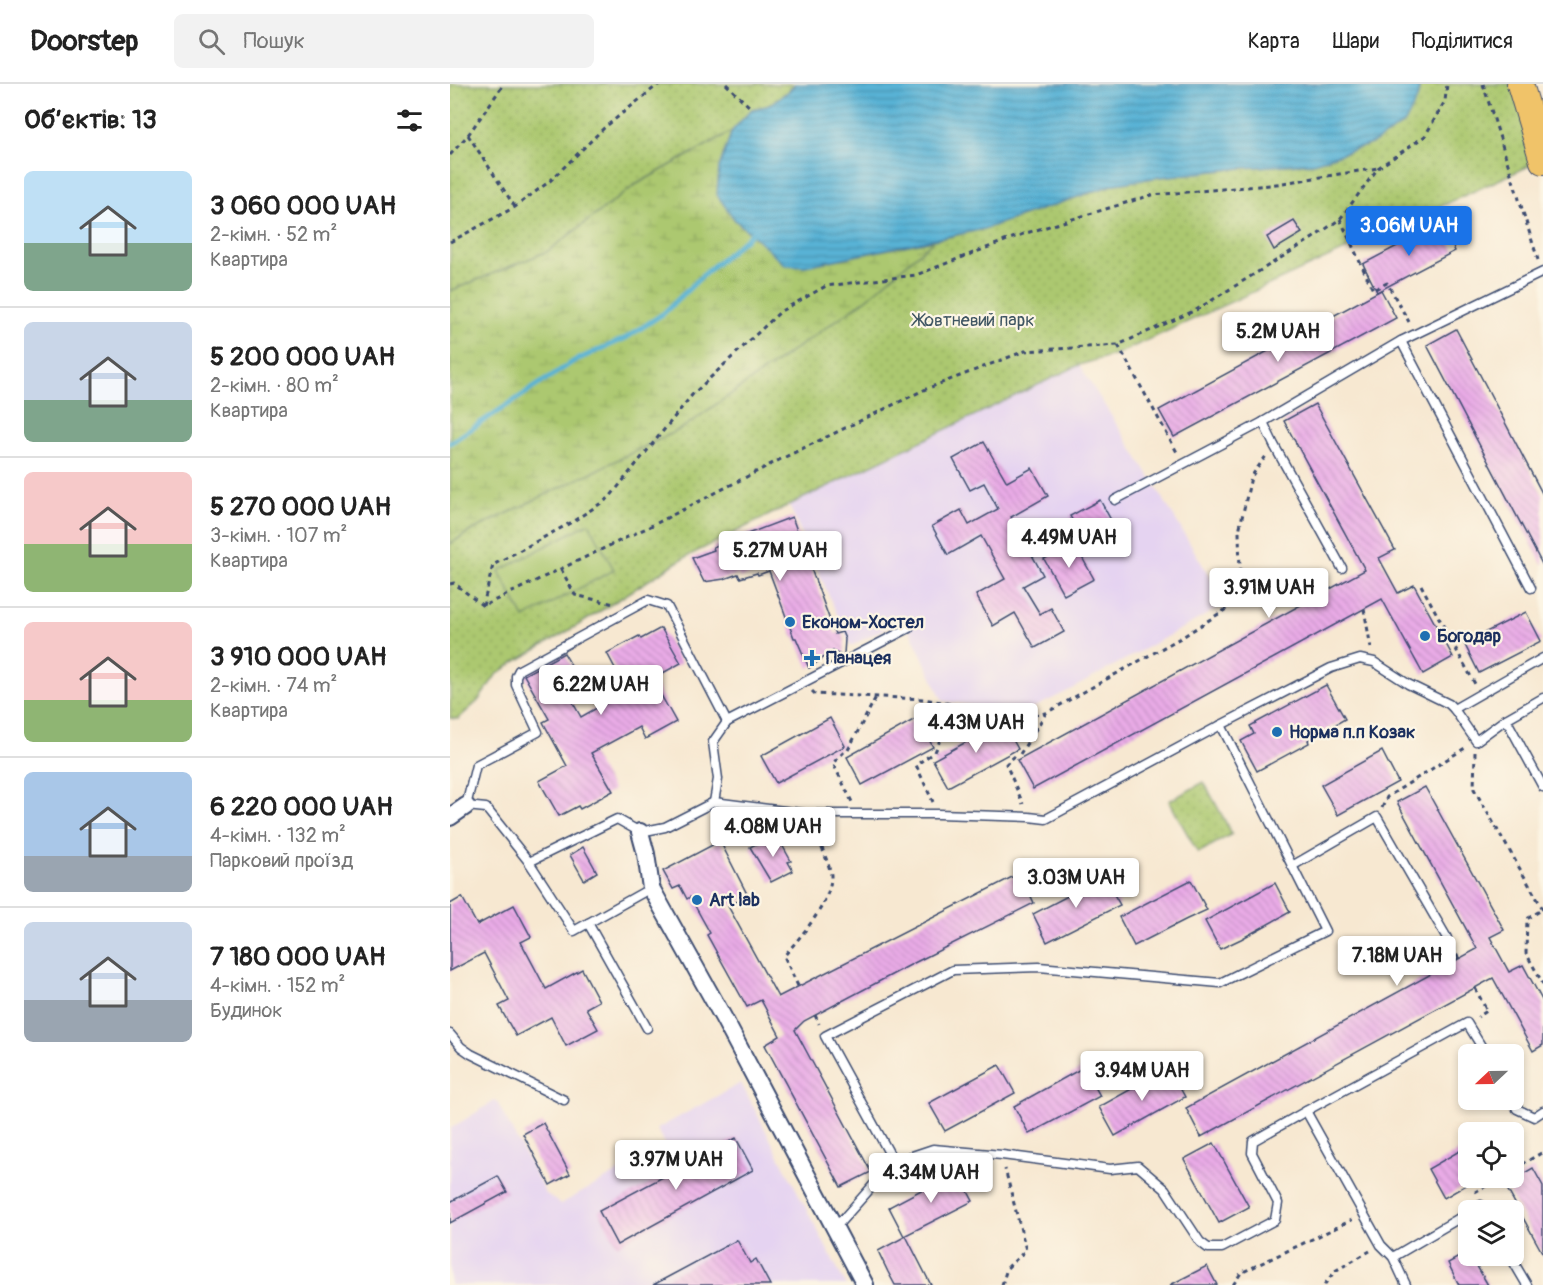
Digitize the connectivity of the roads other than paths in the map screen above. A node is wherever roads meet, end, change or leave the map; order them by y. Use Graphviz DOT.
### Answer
graph roads {
  1 [pos="1520,84"];
  2 [pos="1543,161"];
  3 [pos="1543,272"];
  4 [pos="1401,341"];
  5 [pos="1263,422"];
  6 [pos="1115,500"];
  7 [pos="1342,568"];
  8 [pos="1531,588"];
  9 [pos="909,628"];
  10 [pos="1543,658"];
  11 [pos="1543,698"];
  12 [pos="1454,709"];
  13 [pos="1506,719"];
  14 [pos="727,722"];
  15 [pos="1221,725"];
  16 [pos="1543,787"];
  17 [pos="714,802"];
  18 [pos="466,806"];
  19 [pos="450,817"];
  20 [pos="640,832"];
  21 [pos="529,862"];
  22 [pos="1292,866"];
  23 [pos="651,888"];
  24 [pos="588,923"];
  25 [pos="1447,938"];
  26 [pos="646,1028"];
  27 [pos="450,1034"];
  28 [pos="1480,1044"];
  29 [pos="564,1100"];
  30 [pos="1306,1110"];
  31 [pos="1519,1110"];
  32 [pos="1543,1111"];
  33 [pos="1534,1117"];
  34 [pos="1543,1123"];
  35 [pos="894,1162"];
  36 [pos="1458,1219"];
  37 [pos="835,1227"];
  38 [pos="1392,1257"];
  39 [pos="1516,1266"];
  40 [pos="865,1285"];
  41 [pos="1406,1285"];
  42 [pos="1527,1285"];
  1 -- 2 [label="main road"];
  3 -- 4 [label="lane"];
  4 -- 5 [label="lane"];
  4 -- 8 [label="lane"];
  5 -- 6 [label="lane"];
  5 -- 7 [label="lane"];
  9 -- 14 [label="lane"];
  10 -- 12 [label="lane"];
  11 -- 13 [label="lane"];
  12 -- 13 [label="lane"];
  12 -- 15 [label="lane"];
  13 -- 16 [label="lane"];
  14 -- 17 [label="lane"];
  14 -- 18 [label="lane"];
  15 -- 17 [label="lane"];
  15 -- 22 [label="lane"];
  17 -- 20 [label="lane"];
  18 -- 19 [label="street"];
  18 -- 21 [label="lane"];
  20 -- 21 [label="lane"];
  20 -- 23 [label="street"];
  21 -- 24 [label="lane"];
  22 -- 25 [label="lane"];
  22 -- 35 [label="lane"];
  23 -- 24 [label="lane"];
  23 -- 37 [label="street"];
  24 -- 26 [label="lane"];
  27 -- 29 [label="lane"];
  28 -- 30 [label="lane"];
  30 -- 35 [label="lane"];
  30 -- 38 [label="lane"];
  31 -- 33 [label="lane"];
  32 -- 33 [label="lane"];
  33 -- 34 [label="lane"];
  35 -- 37 [label="lane"];
  36 -- 38 [label="lane"];
  37 -- 40 [label="street"];
  38 -- 41 [label="lane"];
  39 -- 42 [label="lane"];
}
